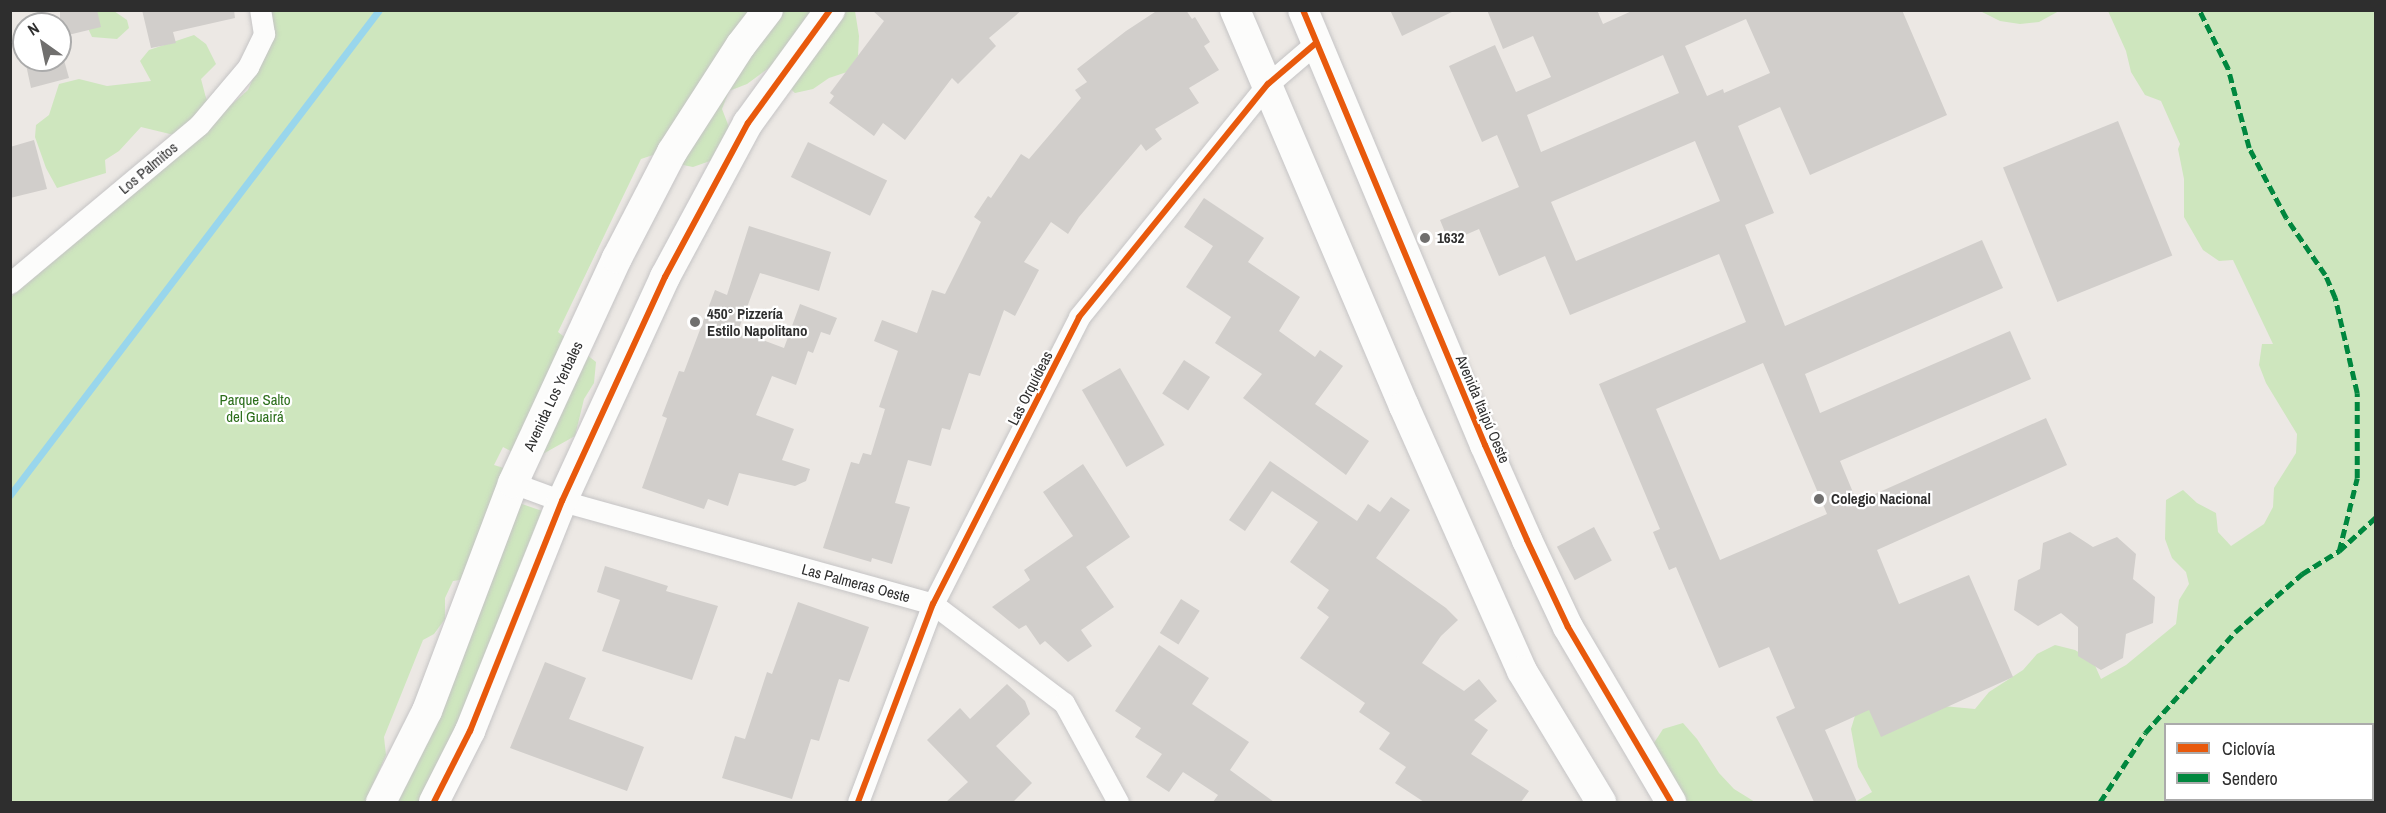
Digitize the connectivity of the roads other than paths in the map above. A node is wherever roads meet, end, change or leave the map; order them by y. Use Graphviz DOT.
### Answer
graph roads {
  1 [pos="260,10"];
  2 [pos="768,10"];
  3 [pos="830,10"];
  4 [pos="1235,10"];
  5 [pos="1303,10"];
  6 [pos="1316,43"];
  7 [pos="1268,84"];
  8 [pos="10,283"];
  9 [pos="513,483"];
  10 [pos="562,501"];
  11 [pos="933,604"];
  12 [pos="381,802"];
  13 [pos="434,802"];
  14 [pos="858,802"];
  15 [pos="1118,802"];
  16 [pos="1601,802"];
  17 [pos="1671,802"];
  1 -- 8 [label="street, Los Palmitos"];
  2 -- 9 [label="street, Avenida Los Yerbales"];
  3 -- 10 [label="street"];
  4 -- 7 [label="street"];
  5 -- 6 [label="street, Avenida Itaipú Oeste"];
  6 -- 7 [label="street, Las Orquídeas"];
  6 -- 17 [label="street, Avenida Itaipú Oeste"];
  7 -- 11 [label="street, Las Orquídeas"];
  7 -- 16 [label="street"];
  9 -- 10 [label="street, Las Palmeras Oeste"];
  9 -- 12 [label="street, Avenida Los Yerbales"];
  10 -- 11 [label="street, Las Palmeras Oeste"];
  10 -- 13 [label="street"];
  11 -- 14 [label="street, Las Orquídeas"];
  11 -- 15 [label="street, Las Palmeras Oeste"];
}
